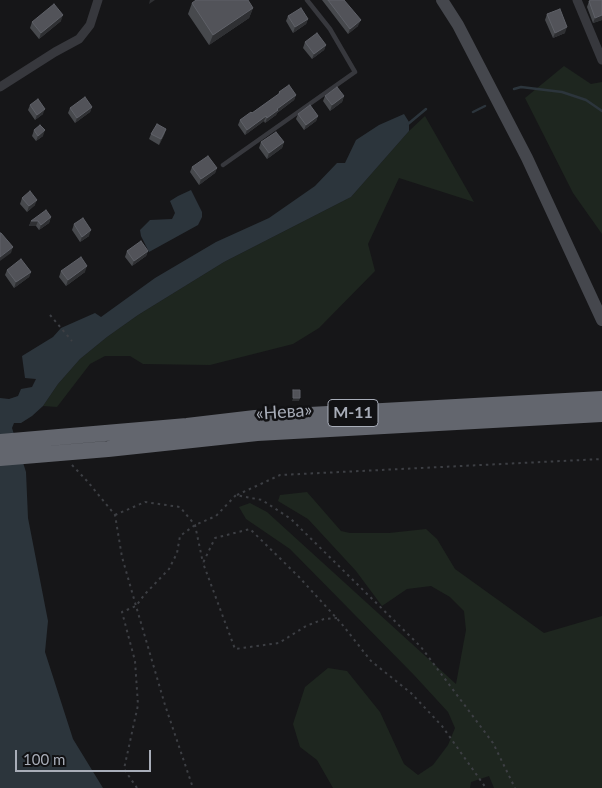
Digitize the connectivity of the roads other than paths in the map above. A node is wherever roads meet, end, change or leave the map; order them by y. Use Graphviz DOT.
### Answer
graph roads {
  1 [pos="98,0"];
  2 [pos="308,0"];
  3 [pos="442,0"];
  4 [pos="577,0"];
  5 [pos="602,60"];
  6 [pos="0,87"];
  7 [pos="223,165"];
  8 [pos="602,320"];
  9 [pos="602,399"];
  10 [pos="602,414"];
  11 [pos="0,442"];
  12 [pos="106,442"];
  13 [pos="0,458"];
  1 -- 6 [label="street"];
  2 -- 7 [label="lane"];
  3 -- 8 [label="main road"];
  4 -- 5 [label="street"];
  9 -- 12 [label="highway, «Нева» / М-11"];
  10 -- 12 [label="highway, «Нева» / М-11"];
  11 -- 12 [label="highway, «Нева» / М-11"];
  12 -- 13 [label="highway, «Нева» / М-11"];
}
